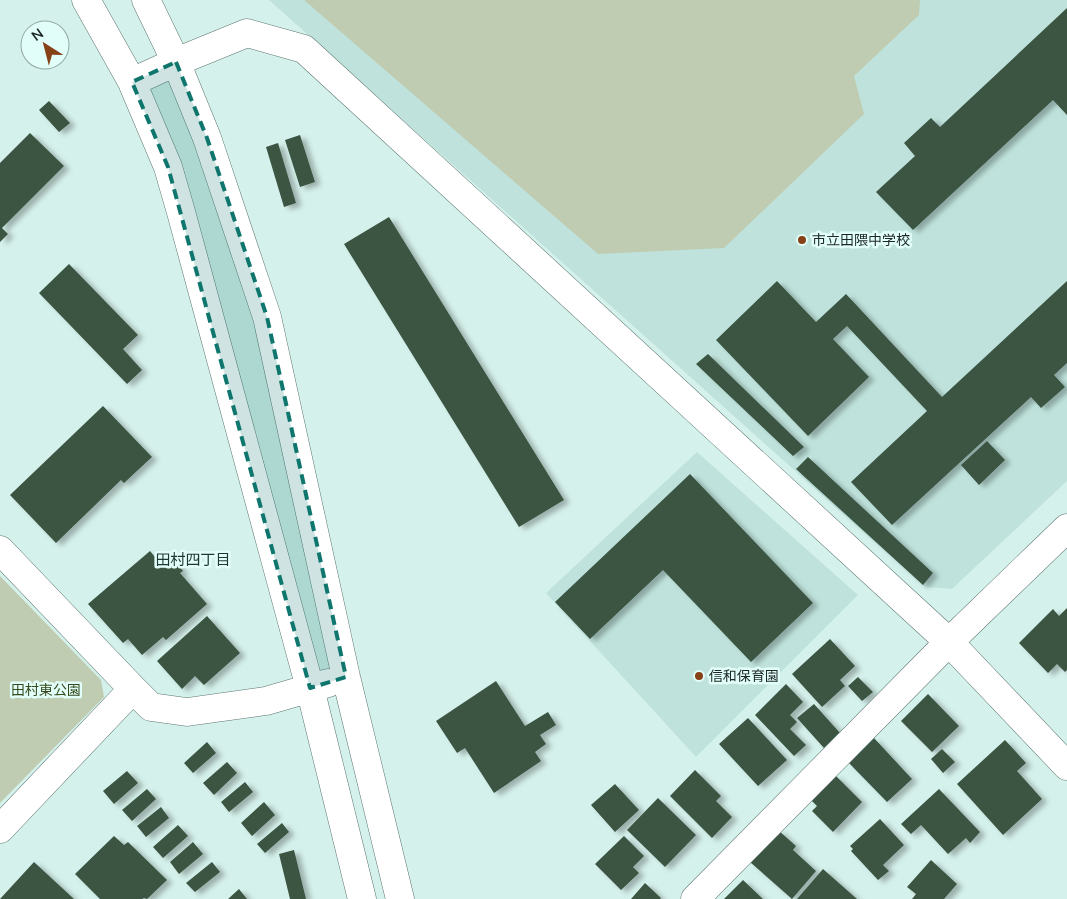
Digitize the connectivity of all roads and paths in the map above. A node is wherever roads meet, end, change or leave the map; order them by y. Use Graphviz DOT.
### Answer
graph roads {
  1 [pos="86,0"];
  2 [pos="146,0"];
  3 [pos="176,62"];
  4 [pos="132,82"];
  5 [pos="1067,528"];
  6 [pos="0,550"];
  7 [pos="949,642"];
  8 [pos="346,677"];
  9 [pos="310,688"];
  10 [pos="133,689"];
  11 [pos="1067,766"];
  12 [pos="0,829"];
  13 [pos="362,899"];
  14 [pos="400,899"];
  15 [pos="695,899"];
  1 -- 4 [label="street"];
  2 -- 3 [label="street"];
  3 -- 4 [label="street"];
  3 -- 7 [label="street"];
  3 -- 8 [label="street"];
  4 -- 9 [label="street"];
  5 -- 7 [label="street"];
  6 -- 10 [label="street"];
  7 -- 11 [label="street"];
  7 -- 15 [label="street"];
  8 -- 9 [label="street"];
  8 -- 14 [label="street"];
  9 -- 10 [label="street"];
  9 -- 13 [label="street"];
  10 -- 12 [label="street"];
}
